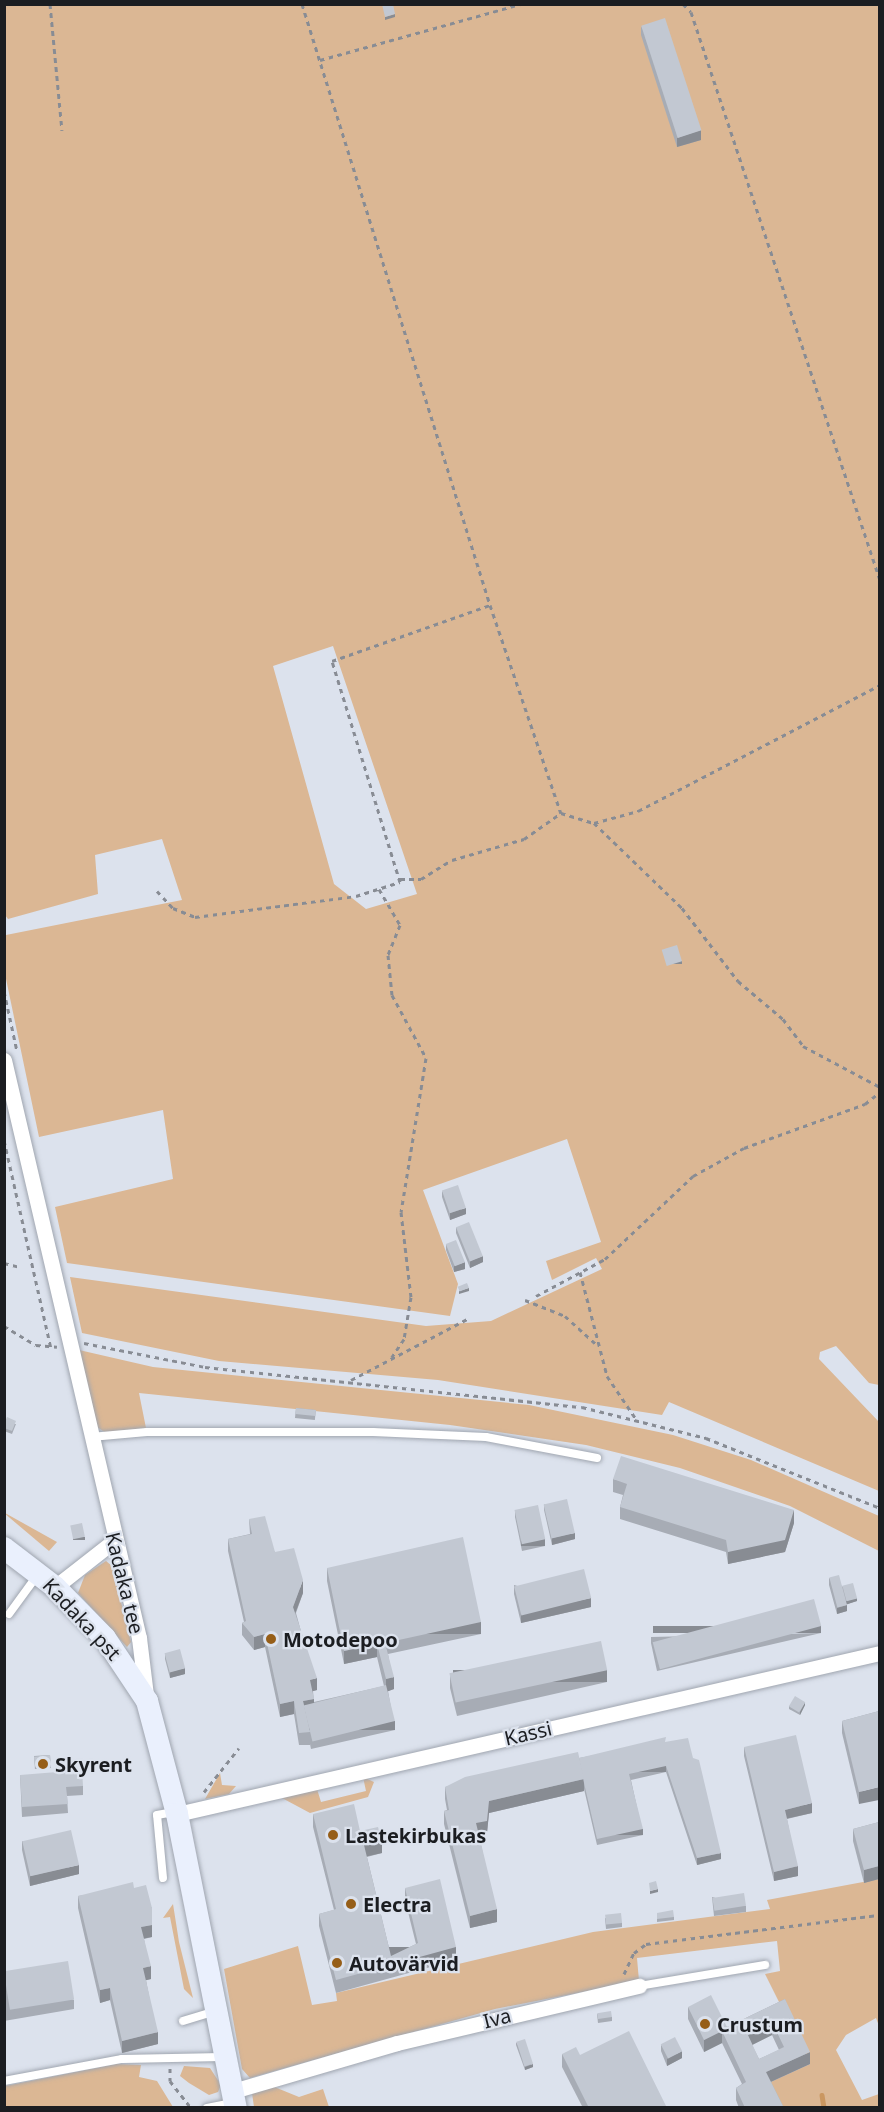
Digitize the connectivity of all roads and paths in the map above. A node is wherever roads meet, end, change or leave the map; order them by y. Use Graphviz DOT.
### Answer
graph roads {
  1 [pos="50,4"];
  2 [pos="302,4"];
  3 [pos="521,4"];
  4 [pos="683,4"];
  5 [pos="320,60"];
  6 [pos="62,130"];
  7 [pos="879,580"];
  8 [pos="490,605"];
  9 [pos="879,684"];
  10 [pos="561,813"];
  11 [pos="594,823"];
  12 [pos="399,879"];
  13 [pos="380,889"];
  14 [pos="157,891"];
  15 [pos="4,1060"];
  16 [pos="879,1087"];
  17 [pos="879,1092"];
  18 [pos="4,1140"];
  19 [pos="4,1263"];
  20 [pos="20,1267"];
  21 [pos="580,1272"];
  22 [pos="536,1296"];
  23 [pos="525,1300"];
  24 [pos="467,1319"];
  25 [pos="4,1326"];
  26 [pos="9,1328"];
  27 [pos="598,1346"];
  28 [pos="51,1348"];
  29 [pos="105,1348"];
  30 [pos="392,1358"];
  31 [pos="350,1381"];
  32 [pos="636,1419"];
  33 [pos="90,1437"];
  34 [pos="597,1458"];
  35 [pos="879,1508"];
  36 [pos="115,1540"];
  37 [pos="4,1548"];
  38 [pos="47,1580"];
  39 [pos="9,1614"];
  40 [pos="879,1653"];
  41 [pos="147,1701"];
  42 [pos="239,1748"];
  43 [pos="197,1800"];
  44 [pos="176,1813"];
  45 [pos="163,1878"];
  46 [pos="879,1915"];
  47 [pos="765,1965"];
  48 [pos="639,1986"];
  49 [pos="613,1992"];
  50 [pos="218,2011"];
  51 [pos="183,2021"];
  52 [pos="226,2057"];
  53 [pos="170,2061"];
  54 [pos="4,2081"];
  55 [pos="234,2101"];
  56 [pos="191,2108"];
  57 [pos="207,2108"];
  1 -- 6 [label="path"];
  2 -- 5 [label="path"];
  3 -- 5 [label="path"];
  4 -- 7 [label="path"];
  5 -- 8 [label="path"];
  8 -- 10 [label="path"];
  8 -- 12 [label="path"];
  9 -- 11 [label="path"];
  10 -- 11 [label="path"];
  10 -- 12 [label="path"];
  11 -- 16 [label="path"];
  12 -- 13 [label="path"];
  13 -- 14 [label="path"];
  13 -- 30 [label="path"];
  15 -- 33 [label="street, Kadaka tee"];
  17 -- 21 [label="path"];
  18 -- 28 [label="path"];
  19 -- 20 [label="path"];
  21 -- 22 [label="path"];
  21 -- 27 [label="path"];
  23 -- 27 [label="path"];
  24 -- 30 [label="path"];
  25 -- 26 [label="path"];
  27 -- 32 [label="path"];
  29 -- 31 [label="path"];
  30 -- 31 [label="path"];
  31 -- 32 [label="path"];
  32 -- 35 [label="path"];
  33 -- 34 [label="lane"];
  33 -- 36 [label="street, Kadaka tee"];
  36 -- 38 [label="street"];
  36 -- 41 [label="street, Kadaka tee"];
  37 -- 38 [label="main road, Kadaka pst"];
  38 -- 39 [label="lane"];
  38 -- 41 [label="main road, Kadaka pst"];
  40 -- 44 [label="street, Kassi"];
  41 -- 44 [label="main road, Kadaka tee"];
  42 -- 43 [label="path"];
  44 -- 45 [label="lane"];
  44 -- 50 [label="main road, Kadaka tee"];
  46 -- 49 [label="path"];
  47 -- 48 [label="lane, Iva"];
  48 -- 49 [label="street, Iva"];
  49 -- 55 [label="street, Iva"];
  50 -- 51 [label="lane"];
  50 -- 52 [label="main road, Kadaka tee"];
  52 -- 53 [label="lane"];
  52 -- 55 [label="main road, Kadaka tee"];
  53 -- 54 [label="lane"];
  53 -- 56 [label="path"];
  55 -- 57 [label="lane"];
}
